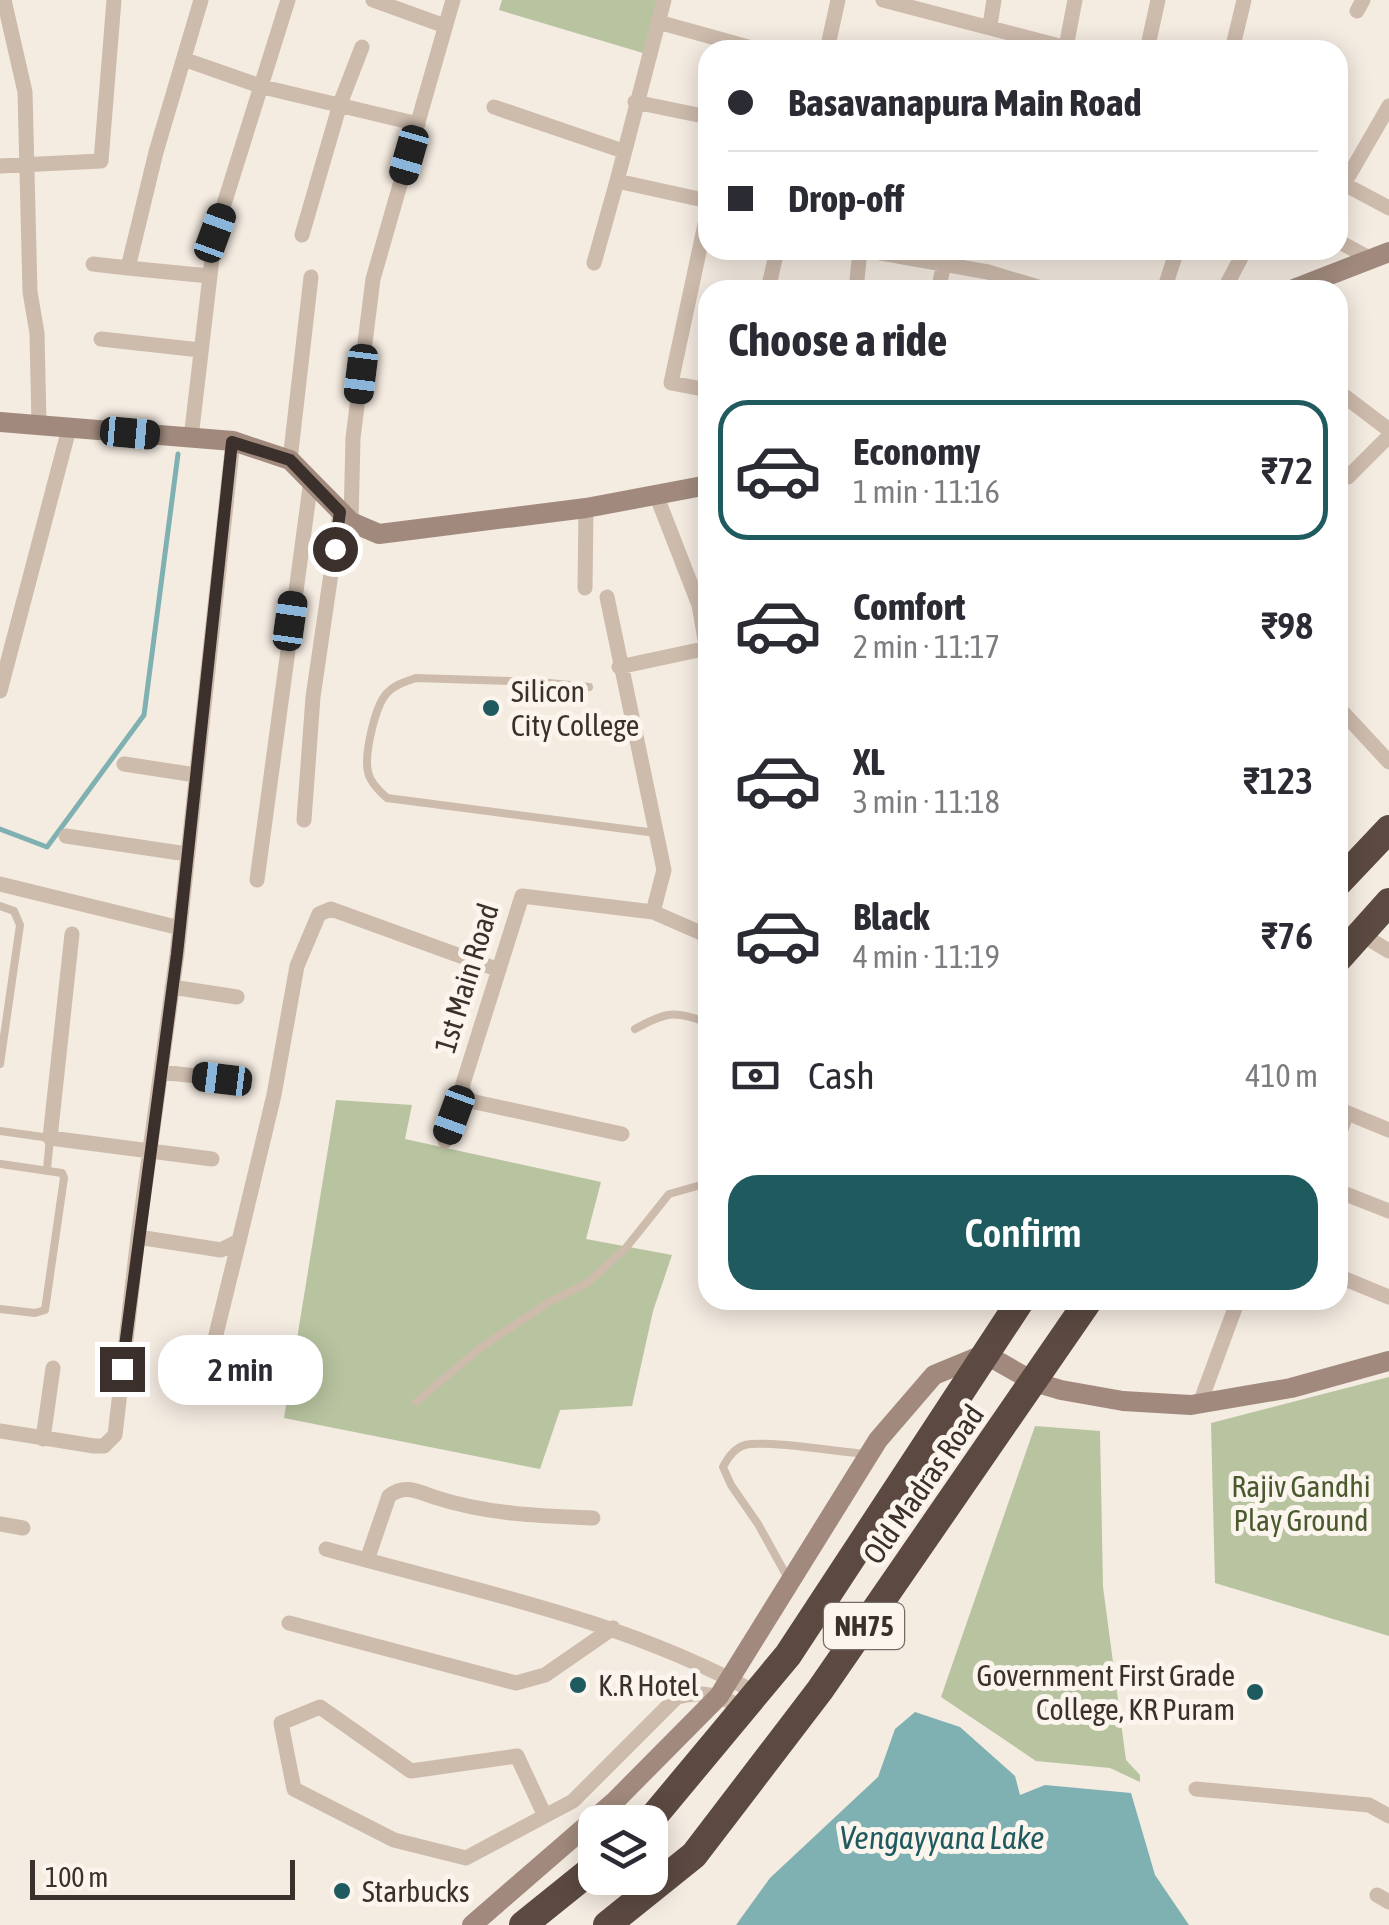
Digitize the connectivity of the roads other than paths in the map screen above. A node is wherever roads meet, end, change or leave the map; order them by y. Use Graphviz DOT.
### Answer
graph roads {
  1 [pos="4,0"];
  2 [pos="114,0"];
  3 [pos="202,0"];
  4 [pos="288,0"];
  5 [pos="373,0"];
  6 [pos="453,0"];
  7 [pos="664,0"];
  8 [pos="838,0"];
  9 [pos="883,0"];
  10 [pos="994,0"];
  11 [pos="1074,0"];
  12 [pos="1158,0"];
  13 [pos="1244,0"];
  14 [pos="923,5"];
  15 [pos="658,22"];
  16 [pos="445,26"];
  17 [pos="990,26"];
  18 [pos="723,40"];
  19 [pos="829,40"];
  20 [pos="1039,40"];
  21 [pos="1072,40"];
  22 [pos="1149,40"];
  23 [pos="1234,40"];
  24 [pos="362,47"];
  25 [pos="186,60"];
  26 [pos="263,88"];
  27 [pos="635,102"];
  28 [pos="340,104"];
  29 [pos="1389,106"];
  30 [pos="494,107"];
  31 [pos="698,115"];
  32 [pos="418,124"];
  33 [pos="623,151"];
  34 [pos="28,163"];
  35 [pos="0,166"];
  36 [pos="1348,177"];
  37 [pos="617,181"];
  38 [pos="1348,186"];
  39 [pos="698,199"];
  40 [pos="1389,208"];
  41 [pos="302,235"];
  42 [pos="1348,245"];
  43 [pos="1380,255"];
  44 [pos="698,258"];
  45 [pos="921,260"];
  46 [pos="594,263"];
  47 [pos="93,264"];
  48 [pos="944,264"];
  49 [pos="128,268"];
  50 [pos="210,276"];
  51 [pos="312,277"];
  52 [pos="940,280"];
  53 [pos="1015,280"];
  54 [pos="1316,280"];
  55 [pos="100,338"];
  56 [pos="200,350"];
  57 [pos="698,388"];
  58 [pos="1348,400"];
  59 [pos="0,422"];
  60 [pos="39,424"];
  61 [pos="69,428"];
  62 [pos="1389,433"];
  63 [pos="191,438"];
  64 [pos="232,442"];
  65 [pos="290,460"];
  66 [pos="1348,476"];
  67 [pos="311,480"];
  68 [pos="698,486"];
  69 [pos="657,496"];
  70 [pos="586,508"];
  71 [pos="346,517"];
  72 [pos="585,588"];
  73 [pos="606,597"];
  74 [pos="698,601"];
  75 [pos="698,653"];
  76 [pos="619,667"];
  77 [pos="590,687"];
  78 [pos="0,691"];
  79 [pos="280,692"];
  80 [pos="314,697"];
  81 [pos="1348,718"];
  82 [pos="1389,762"];
  83 [pos="124,764"];
  84 [pos="196,775"];
  85 [pos="304,820"];
  86 [pos="1389,830"];
  87 [pos="656,833"];
  88 [pos="66,836"];
  89 [pos="188,854"];
  90 [pos="1348,873"];
  91 [pos="257,880"];
  92 [pos="0,884"];
  93 [pos="1389,902"];
  94 [pos="0,906"];
  95 [pos="653,912"];
  96 [pos="180,928"];
  97 [pos="698,932"];
  98 [pos="1359,932"];
  99 [pos="72,934"];
  100 [pos="1348,946"];
  101 [pos="1389,950"];
  102 [pos="499,970"];
  103 [pos="172,987"];
  104 [pos="237,996"];
  105 [pos="698,1020"];
  106 [pos="636,1029"];
  107 [pos="0,1064"];
  108 [pos="161,1072"];
  109 [pos="222,1079"];
  110 [pos="463,1090"];
  111 [pos="1348,1113"];
  112 [pos="1389,1130"];
  113 [pos="0,1131"];
  114 [pos="622,1134"];
  115 [pos="50,1138"];
  116 [pos="444,1140"];
  117 [pos="150,1152"];
  118 [pos="212,1159"];
  119 [pos="1,1164"];
  120 [pos="47,1169"];
  121 [pos="698,1186"];
  122 [pos="1348,1195"];
  123 [pos="1389,1211"];
  124 [pos="138,1237"];
  125 [pos="239,1241"];
  126 [pos="1348,1280"];
  127 [pos="1389,1297"];
  128 [pos="0,1309"];
  129 [pos="1014,1310"];
  130 [pos="1083,1310"];
  131 [pos="1234,1310"];
  132 [pos="985,1354"];
  133 [pos="1389,1361"];
  134 [pos="53,1368"];
  135 [pos="207,1371"];
  136 [pos="1034,1382"];
  137 [pos="416,1402"];
  138 [pos="1200,1403"];
  139 [pos="0,1431"];
  140 [pos="43,1439"];
  141 [pos="868,1454"];
  142 [pos="593,1518"];
  143 [pos="0,1524"];
  144 [pos="22,1528"];
  145 [pos="326,1549"];
  146 [pos="367,1560"];
  147 [pos="789,1580"];
  148 [pos="289,1623"];
  149 [pos="614,1628"];
  150 [pos="737,1694"];
  151 [pos="1196,1789"];
  152 [pos="661,1805"];
  153 [pos="545,1816"];
  154 [pos="1389,1816"];
  155 [pos="578,1881"];
  156 [pos="472,1925"];
  157 [pos="523,1925"];
  158 [pos="608,1925"];
  1 -- 34 [label="street"];
  2 -- 34 [label="street"];
  3 -- 25 [label="street"];
  4 -- 26 [label="street"];
  5 -- 16 [label="street"];
  6 -- 16 [label="street"];
  7 -- 15 [label="street"];
  8 -- 19 [label="street"];
  9 -- 14 [label="street"];
  10 -- 17 [label="street"];
  11 -- 21 [label="street"];
  12 -- 22 [label="street"];
  13 -- 23 [label="street"];
  14 -- 17 [label="street"];
  15 -- 18 [label="street"];
  15 -- 27 [label="street"];
  16 -- 32 [label="street"];
  17 -- 20 [label="street"];
  24 -- 28 [label="street"];
  25 -- 26 [label="street"];
  25 -- 49 [label="street"];
  26 -- 28 [label="street"];
  26 -- 50 [label="street"];
  27 -- 31 [label="street"];
  27 -- 33 [label="street"];
  28 -- 32 [label="street"];
  28 -- 41 [label="street"];
  29 -- 36 [label="street"];
  30 -- 33 [label="street"];
  32 -- 71 [label="street"];
  33 -- 37 [label="street"];
  34 -- 35 [label="street"];
  34 -- 60 [label="street"];
  37 -- 39 [label="street"];
  37 -- 46 [label="street"];
  38 -- 40 [label="street"];
  42 -- 43 [label="street"];
  43 -- 54 [label="street"];
  44 -- 57 [label="street"];
  45 -- 48 [label="street"];
  47 -- 49 [label="street"];
  48 -- 52 [label="street"];
  48 -- 53 [label="street"];
  49 -- 50 [label="street"];
  50 -- 56 [label="street"];
  51 -- 65 [label="street"];
  55 -- 56 [label="street"];
  56 -- 63 [label="street"];
  58 -- 62 [label="street"];
  59 -- 60 [label="street"];
  60 -- 61 [label="street"];
  61 -- 63 [label="street"];
  61 -- 78 [label="street"];
  62 -- 66 [label="street"];
  63 -- 64 [label="street"];
  64 -- 65 [label="street"];
  64 -- 84 [label="street"];
  65 -- 67 [label="street"];
  67 -- 71 [label="street"];
  67 -- 79 [label="street"];
  68 -- 69 [label="street"];
  69 -- 70 [label="street"];
  69 -- 74 [label="street"];
  70 -- 71 [label="street"];
  70 -- 72 [label="street"];
  71 -- 80 [label="street"];
  73 -- 76 [label="street"];
  75 -- 76 [label="street"];
  76 -- 87 [label="street"];
  77 -- 87 [label="lane"];
  79 -- 80 [label="street"];
  79 -- 91 [label="street"];
  80 -- 85 [label="street"];
  81 -- 82 [label="street"];
  83 -- 84 [label="street"];
  84 -- 89 [label="street"];
  86 -- 90 [label="highway"];
  87 -- 95 [label="street"];
  88 -- 89 [label="street"];
  89 -- 96 [label="street"];
  92 -- 96 [label="street"];
  93 -- 98 [label="highway"];
  94 -- 107 [label="lane"];
  95 -- 97 [label="street"];
  95 -- 102 [label="street, 1st Main Road"];
  96 -- 103 [label="street"];
  98 -- 100 [label="highway"];
  98 -- 101 [label="street"];
  99 -- 115 [label="street"];
  102 -- 110 [label="street, 1st Main Road"];
  102 -- 125 [label="street"];
  103 -- 104 [label="street"];
  103 -- 108 [label="street"];
  105 -- 106 [label="lane"];
  108 -- 109 [label="street"];
  108 -- 117 [label="street"];
  110 -- 114 [label="street"];
  110 -- 116 [label="street, 1st Main Road"];
  111 -- 112 [label="street"];
  113 -- 115 [label="lane"];
  115 -- 117 [label="street"];
  115 -- 120 [label="lane"];
  117 -- 118 [label="street"];
  117 -- 124 [label="street"];
  119 -- 120 [label="lane"];
  120 -- 128 [label="lane"];
  121 -- 137 [label="lane"];
  122 -- 123 [label="street"];
  124 -- 125 [label="street"];
  124 -- 140 [label="street"];
  125 -- 135 [label="street"];
  126 -- 127 [label="street"];
  129 -- 132 [label="highway, Old Madras Road / NH75"];
  130 -- 136 [label="highway, Old Madras Road / NH75"];
  131 -- 138 [label="street"];
  132 -- 136 [label="street"];
  132 -- 141 [label="street"];
  132 -- 150 [label="highway, Old Madras Road / NH75"];
  133 -- 138 [label="street"];
  134 -- 140 [label="street"];
  136 -- 138 [label="street"];
  136 -- 158 [label="highway, Old Madras Road / NH75"];
  139 -- 140 [label="street"];
  141 -- 147 [label="street"];
  141 -- 147 [label="lane"];
  142 -- 146 [label="street"];
  143 -- 144 [label="street"];
  145 -- 146 [label="street"];
  146 -- 149 [label="street"];
  147 -- 150 [label="street"];
  148 -- 149 [label="street"];
  149 -- 150 [label="street"];
  150 -- 152 [label="highway, Old Madras Road / NH75"];
  150 -- 153 [label="street"];
  150 -- 156 [label="street"];
  151 -- 154 [label="street"];
  153 -- 153 [label="street"];
  155 -- 157 [label="highway"];
}
